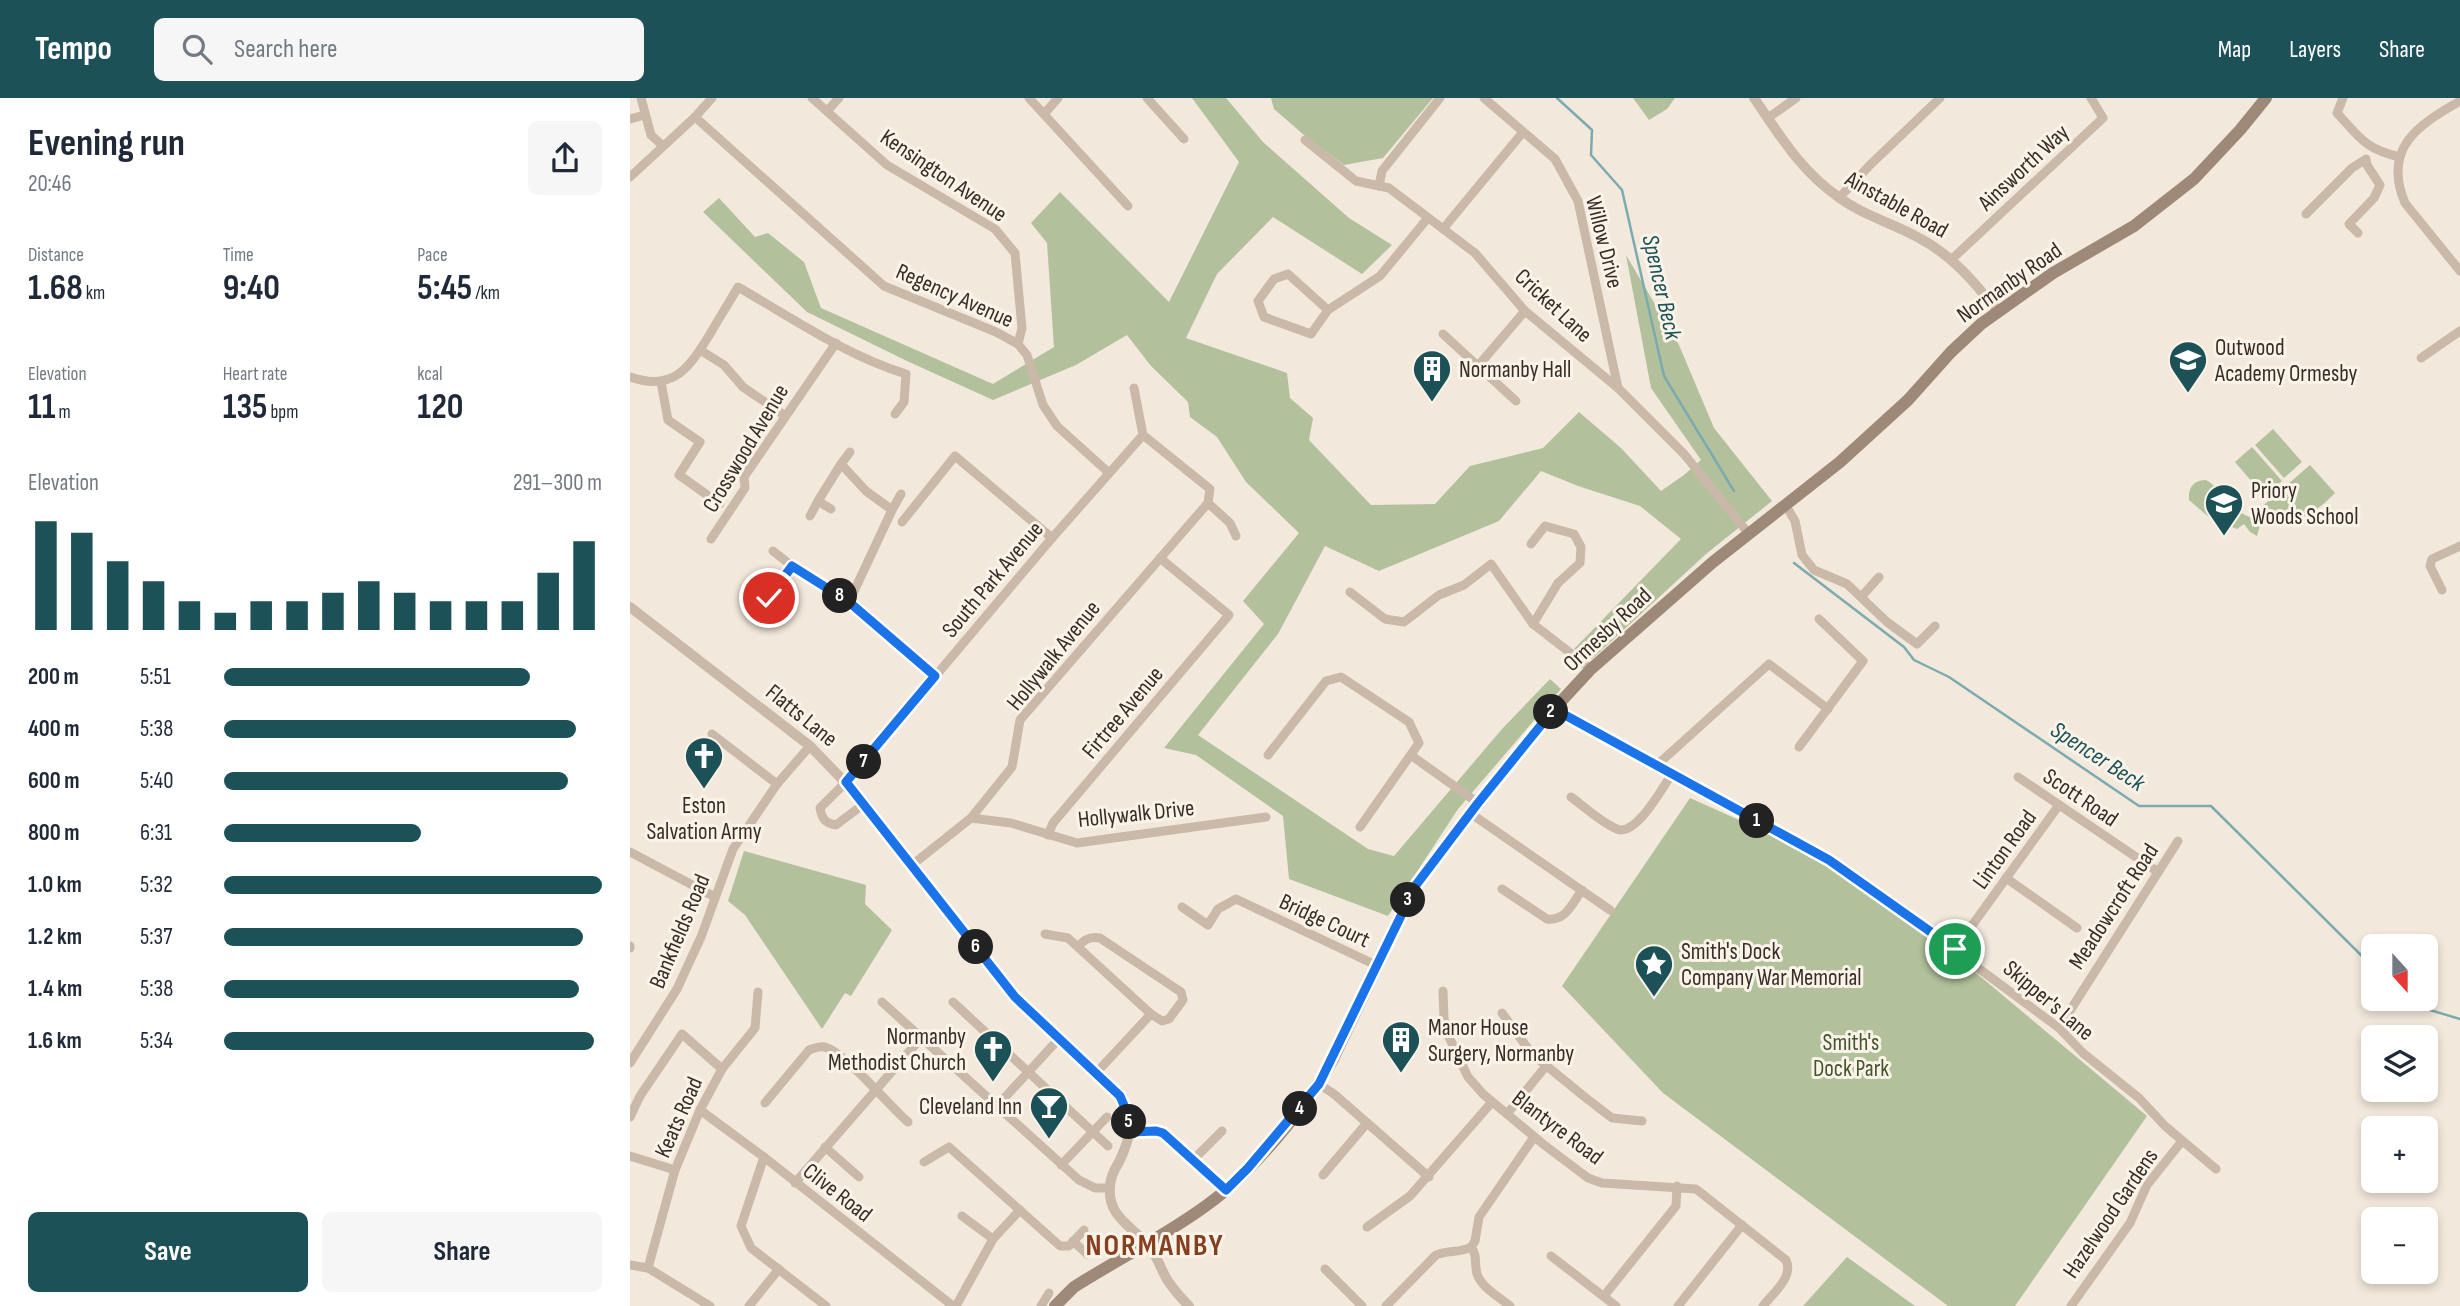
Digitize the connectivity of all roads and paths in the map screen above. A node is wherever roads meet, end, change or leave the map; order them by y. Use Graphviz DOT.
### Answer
graph roads {
  1 [pos="641,98"];
  2 [pos="712,98"];
  3 [pos="813,98"];
  4 [pos="839,98"];
  5 [pos="1029,98"];
  6 [pos="1058,98"];
  7 [pos="1147,98"];
  8 [pos="1440,98"];
  9 [pos="1484,98"];
  10 [pos="1754,98"];
  11 [pos="1796,98"];
  12 [pos="1940,98"];
  13 [pos="2091,98"];
  14 [pos="2266,98"];
  15 [pos="2343,98"];
  16 [pos="2460,101"];
  17 [pos="827,111"];
  18 [pos="1044,114"];
  19 [pos="645,115"];
  20 [pos="695,117"];
  21 [pos="1768,118"];
  22 [pos="630,119"];
  23 [pos="1523,132"];
  24 [pos="1184,139"];
  25 [pos="1305,140"];
  26 [pos="663,146"];
  27 [pos="2372,148"];
  28 [pos="2400,157"];
  29 [pos="2366,159"];
  30 [pos="630,177"];
  31 [pos="1378,186"];
  32 [pos="1839,198"];
  33 [pos="1128,206"];
  34 [pos="2306,214"];
  35 [pos="1427,219"];
  36 [pos="1443,229"];
  37 [pos="2358,233"];
  38 [pos="1952,259"];
  39 [pos="2460,271"];
  40 [pos="1328,310"];
  41 [pos="1997,310"];
  42 [pos="1525,311"];
  43 [pos="2460,331"];
  44 [pos="1443,334"];
  45 [pos="836,343"];
  46 [pos="1018,344"];
  47 [pos="700,350"];
  48 [pos="2421,358"];
  49 [pos="1478,366"];
  50 [pos="630,377"];
  51 [pos="661,382"];
  52 [pos="1134,388"];
  53 [pos="1618,388"];
  54 [pos="1516,401"];
  55 [pos="895,414"];
  56 [pos="784,415"];
  57 [pos="1143,435"];
  58 [pos="850,452"];
  59 [pos="841,464"];
  60 [pos="1108,472"];
  61 [pos="901,494"];
  62 [pos="818,501"];
  63 [pos="1208,503"];
  64 [pos="720,504"];
  65 [pos="1786,506"];
  66 [pos="831,509"];
  67 [pos="892,510"];
  68 [pos="810,516"];
  69 [pos="902,522"];
  70 [pos="1749,534"];
  71 [pos="1236,536"];
  72 [pos="1052,538"];
  73 [pos="711,540"];
  74 [pos="1531,544"];
  75 [pos="2460,546"];
  76 [pos="773,551"];
  77 [pos="1160,558"];
  78 [pos="792,566"];
  79 [pos="1879,577"];
  80 [pos="2442,590"];
  81 [pos="1350,592"];
  82 [pos="1862,596"];
  83 [pos="849,602"];
  84 [pos="630,607"];
  85 [pos="789,611"];
  86 [pos="1819,619"];
  87 [pos="1533,624"];
  88 [pos="1935,626"];
  89 [pos="1591,669"];
  90 [pos="935,676"];
  91 [pos="1554,709"];
  92 [pos="1828,709"];
  93 [pos="712,734"];
  94 [pos="810,746"];
  95 [pos="1799,747"];
  96 [pos="1268,755"];
  97 [pos="1412,756"];
  98 [pos="1657,765"];
  99 [pos="1672,774"];
  100 [pos="2018,777"];
  101 [pos="846,782"];
  102 [pos="777,784"];
  103 [pos="1571,797"];
  104 [pos="865,803"];
  105 [pos="2059,805"];
  106 [pos="1474,808"];
  107 [pos="1266,817"];
  108 [pos="971,818"];
  109 [pos="1360,827"];
  110 [pos="1048,835"];
  111 [pos="2178,841"];
  112 [pos="630,852"];
  113 [pos="912,865"];
  114 [pos="2158,872"];
  115 [pos="2006,878"];
  116 [pos="1502,889"];
  117 [pos="1582,890"];
  118 [pos="715,897"];
  119 [pos="1182,906"];
  120 [pos="1610,909"];
  121 [pos="2077,928"];
  122 [pos="1045,934"];
  123 [pos="1078,947"];
  124 [pos="1955,949"];
  125 [pos="1378,966"];
  126 [pos="1443,991"];
  127 [pos="758,992"];
  128 [pos="882,1002"];
  129 [pos="953,1002"];
  130 [pos="1502,1013"];
  131 [pos="1151,1014"];
  132 [pos="2059,1028"];
  133 [pos="921,1038"];
  134 [pos="1054,1044"];
  135 [pos="630,1063"];
  136 [pos="1546,1066"];
  137 [pos="722,1069"];
  138 [pos="1029,1071"];
  139 [pos="1097,1072"];
  140 [pos="1319,1084"];
  141 [pos="875,1090"];
  142 [pos="1492,1102"];
  143 [pos="765,1103"];
  144 [pos="997,1106"];
  145 [pos="700,1110"];
  146 [pos="1507,1114"];
  147 [pos="630,1117"];
  148 [pos="1107,1117"];
  149 [pos="1642,1121"];
  150 [pos="908,1122"];
  151 [pos="1367,1123"];
  152 [pos="1222,1131"];
  153 [pos="1093,1132"];
  154 [pos="1131,1132"];
  155 [pos="1534,1137"];
  156 [pos="2182,1141"];
  157 [pos="1108,1146"];
  158 [pos="825,1147"];
  159 [pos="630,1156"];
  160 [pos="764,1157"];
  161 [pos="1193,1160"];
  162 [pos="924,1161"];
  163 [pos="1061,1165"];
  164 [pos="2216,1169"];
  165 [pos="675,1170"];
  166 [pos="1324,1175"];
  167 [pos="859,1177"];
  168 [pos="1429,1177"];
  169 [pos="794,1183"];
  170 [pos="1677,1186"];
  171 [pos="1109,1188"];
  172 [pos="1226,1190"];
  173 [pos="1020,1210"];
  174 [pos="962,1216"];
  175 [pos="1742,1225"];
  176 [pos="1367,1227"];
  177 [pos="1084,1230"];
  178 [pos="993,1239"];
  179 [pos="1071,1243"];
  180 [pos="1146,1243"];
  181 [pos="1471,1247"];
  182 [pos="1087,1254"];
  183 [pos="1551,1256"];
  184 [pos="630,1265"];
  185 [pos="648,1268"];
  186 [pos="779,1269"];
  187 [pos="1325,1269"];
  188 [pos="1049,1293"];
  189 [pos="1604,1296"];
  190 [pos="1392,1304"];
  191 [pos="709,1306"];
  192 [pos="749,1306"];
  193 [pos="826,1306"];
  194 [pos="955,1306"];
  195 [pos="1041,1306"];
  196 [pos="1055,1306"];
  197 [pos="1189,1306"];
  198 [pos="1362,1306"];
  199 [pos="1510,1306"];
  200 [pos="1616,1306"];
  201 [pos="1678,1306"];
  202 [pos="1763,1306"];
  203 [pos="2071,1306"];
  1 -- 19 [label="street"];
  2 -- 20 [label="street"];
  3 -- 17 [label="street, Kensington Avenue"];
  4 -- 17 [label="street"];
  5 -- 18 [label="street"];
  6 -- 18 [label="street"];
  7 -- 24 [label="street"];
  8 -- 31 [label="street"];
  9 -- 23 [label="street, Willow Drive"];
  10 -- 21 [label="street, Ainstable Road"];
  11 -- 21 [label="street"];
  12 -- 32 [label="street"];
  13 -- 38 [label="street, Ainsworth Way"];
  14 -- 41 [label="main road, Normanby Road"];
  15 -- 27 [label="street"];
  16 -- 28 [label="street"];
  17 -- 46 [label="street, Kensington Avenue"];
  18 -- 33 [label="street"];
  19 -- 22 [label="street"];
  19 -- 26 [label="street"];
  20 -- 26 [label="street"];
  20 -- 46 [label="street, Regency Avenue"];
  21 -- 32 [label="street, Ainstable Road"];
  23 -- 36 [label="street"];
  23 -- 53 [label="street, Willow Drive"];
  25 -- 31 [label="street, Cricket Lane"];
  26 -- 30 [label="street"];
  27 -- 28 [label="street"];
  27 -- 29 [label="street"];
  28 -- 39 [label="street"];
  29 -- 34 [label="street"];
  29 -- 37 [label="street"];
  31 -- 35 [label="street, Cricket Lane"];
  32 -- 38 [label="street, Ainstable Road"];
  35 -- 36 [label="street, Cricket Lane"];
  35 -- 40 [label="street"];
  36 -- 42 [label="street, Cricket Lane"];
  38 -- 41 [label="street, Ainstable Road"];
  40 -- 40 [label="street"];
  41 -- 65 [label="main road, Normanby Road"];
  42 -- 49 [label="street"];
  42 -- 53 [label="street, Cricket Lane"];
  43 -- 48 [label="street"];
  44 -- 49 [label="street"];
  45 -- 47 [label="street"];
  45 -- 55 [label="street"];
  45 -- 56 [label="street, Crosswood Avenue"];
  46 -- 60 [label="street, Regency Avenue"];
  47 -- 51 [label="street"];
  47 -- 56 [label="street"];
  49 -- 54 [label="street"];
  50 -- 51 [label="street"];
  51 -- 64 [label="street, Crosswood Avenue"];
  52 -- 57 [label="street"];
  53 -- 70 [label="street, Cricket Lane"];
  56 -- 73 [label="street, Crosswood Avenue"];
  57 -- 60 [label="street, South Park Avenue"];
  57 -- 63 [label="street"];
  58 -- 59 [label="street"];
  59 -- 62 [label="street"];
  59 -- 67 [label="street"];
  60 -- 72 [label="street, South Park Avenue"];
  61 -- 67 [label="street"];
  62 -- 66 [label="street"];
  62 -- 68 [label="street"];
  63 -- 71 [label="street"];
  63 -- 77 [label="street, Hollywalk Avenue"];
  65 -- 70 [label="main road, Normanby Road"];
  65 -- 82 [label="street"];
  67 -- 83 [label="street"];
  69 -- 72 [label="street"];
  70 -- 89 [label="main road, Ormesby Road"];
  72 -- 90 [label="street, South Park Avenue"];
  74 -- 87 [label="street"];
  75 -- 80 [label="street"];
  76 -- 78 [label="street"];
  77 -- 108 [label="street, Hollywalk Avenue"];
  77 -- 110 [label="street, Firtree Avenue"];
  78 -- 83 [label="street"];
  78 -- 85 [label="street"];
  79 -- 82 [label="street"];
  81 -- 87 [label="street"];
  82 -- 88 [label="street"];
  83 -- 90 [label="street"];
  84 -- 94 [label="street, Flatts Lane"];
  86 -- 92 [label="street"];
  87 -- 89 [label="street"];
  89 -- 91 [label="main road, Ormesby Road"];
  90 -- 101 [label="street, South Park Avenue"];
  91 -- 98 [label="street, Skipper's Lane"];
  91 -- 106 [label="main road, Ormesby Road"];
  92 -- 95 [label="street"];
  92 -- 98 [label="street"];
  93 -- 102 [label="street"];
  94 -- 101 [label="street, Flatts Lane"];
  94 -- 102 [label="street, Bankfields Road"];
  96 -- 97 [label="street"];
  97 -- 106 [label="street"];
  97 -- 109 [label="street"];
  98 -- 99 [label="street, Skipper's Lane"];
  99 -- 103 [label="street"];
  99 -- 124 [label="street, Skipper's Lane"];
  100 -- 105 [label="street, Scott Road"];
  101 -- 104 [label="street, Flatts Lane"];
  101 -- 104 [label="street, South Park Avenue"];
  102 -- 118 [label="street, Bankfields Road"];
  104 -- 113 [label="street, Flatts Lane"];
  105 -- 114 [label="street, Scott Road"];
  105 -- 115 [label="street, Linton Road"];
  106 -- 117 [label="street"];
  106 -- 125 [label="main road, Ormesby Road"];
  107 -- 110 [label="street, Hollywalk Drive"];
  108 -- 110 [label="street, Hollywalk Drive"];
  108 -- 113 [label="street, Hollywalk Avenue"];
  111 -- 114 [label="street, Meadowcroft Road"];
  112 -- 118 [label="street"];
  113 -- 139 [label="street, Flatts Lane"];
  114 -- 132 [label="street, Meadowcroft Road"];
  115 -- 121 [label="street"];
  115 -- 124 [label="street, Linton Road"];
  116 -- 117 [label="street"];
  117 -- 120 [label="street"];
  118 -- 135 [label="street, Bankfields Road"];
  119 -- 125 [label="street, Bridge Court"];
  122 -- 123 [label="street"];
  123 -- 131 [label="street"];
  123 -- 131 [label="street"];
  124 -- 132 [label="street, Skipper's Lane"];
  125 -- 140 [label="main road, Ormesby Road"];
  126 -- 142 [label="street, Blantyre Road"];
  127 -- 137 [label="street, Keats Road"];
  128 -- 133 [label="street"];
  129 -- 138 [label="street"];
  130 -- 136 [label="street"];
  131 -- 139 [label="street"];
  132 -- 156 [label="street, Skipper's Lane"];
  133 -- 141 [label="street"];
  133 -- 144 [label="street"];
  134 -- 138 [label="street"];
  136 -- 146 [label="street"];
  136 -- 149 [label="street"];
  137 -- 145 [label="street, Keats Road"];
  137 -- 147 [label="street"];
  138 -- 144 [label="street"];
  138 -- 153 [label="street"];
  139 -- 154 [label="street, Flatts Lane"];
  140 -- 151 [label="street"];
  140 -- 172 [label="main road, Ormesby Road"];
  141 -- 143 [label="street"];
  141 -- 150 [label="street"];
  141 -- 158 [label="street"];
  142 -- 146 [label="street, Blantyre Road"];
  142 -- 168 [label="street"];
  144 -- 163 [label="street"];
  145 -- 160 [label="street, Clive Road"];
  145 -- 165 [label="street, Keats Road"];
  146 -- 155 [label="street, Blantyre Road"];
  148 -- 153 [label="street"];
  151 -- 166 [label="street"];
  151 -- 168 [label="street"];
  152 -- 161 [label="street"];
  153 -- 157 [label="street"];
  153 -- 163 [label="street"];
  154 -- 161 [label="street"];
  154 -- 171 [label="street"];
  155 -- 170 [label="street, Blantyre Road"];
  155 -- 181 [label="street"];
  156 -- 164 [label="street, Skipper's Lane"];
  156 -- 203 [label="street, Hazelwood Gardens"];
  158 -- 167 [label="street"];
  158 -- 169 [label="street"];
  159 -- 165 [label="street"];
  160 -- 169 [label="street, Clive Road"];
  160 -- 186 [label="street"];
  161 -- 172 [label="street"];
  162 -- 173 [label="street"];
  163 -- 171 [label="street"];
  165 -- 185 [label="street, Keats Road"];
  168 -- 176 [label="street"];
  169 -- 194 [label="street, Clive Road"];
  170 -- 175 [label="street, Blantyre Road"];
  170 -- 189 [label="street"];
  171 -- 180 [label="street"];
  172 -- 180 [label="main road, Ormesby Road"];
  173 -- 178 [label="street"];
  173 -- 179 [label="street"];
  174 -- 178 [label="street"];
  175 -- 201 [label="street"];
  175 -- 202 [label="street, Blantyre Road"];
  177 -- 179 [label="street"];
  178 -- 194 [label="street"];
  179 -- 182 [label="street"];
  180 -- 196 [label="main road, Ormesby Road"];
  180 -- 197 [label="street"];
  181 -- 190 [label="street"];
  181 -- 199 [label="street"];
  183 -- 189 [label="street"];
  184 -- 185 [label="street"];
  185 -- 191 [label="street"];
  186 -- 192 [label="street"];
  186 -- 193 [label="street"];
  187 -- 198 [label="street"];
  188 -- 195 [label="street"];
  189 -- 200 [label="street"];
}
